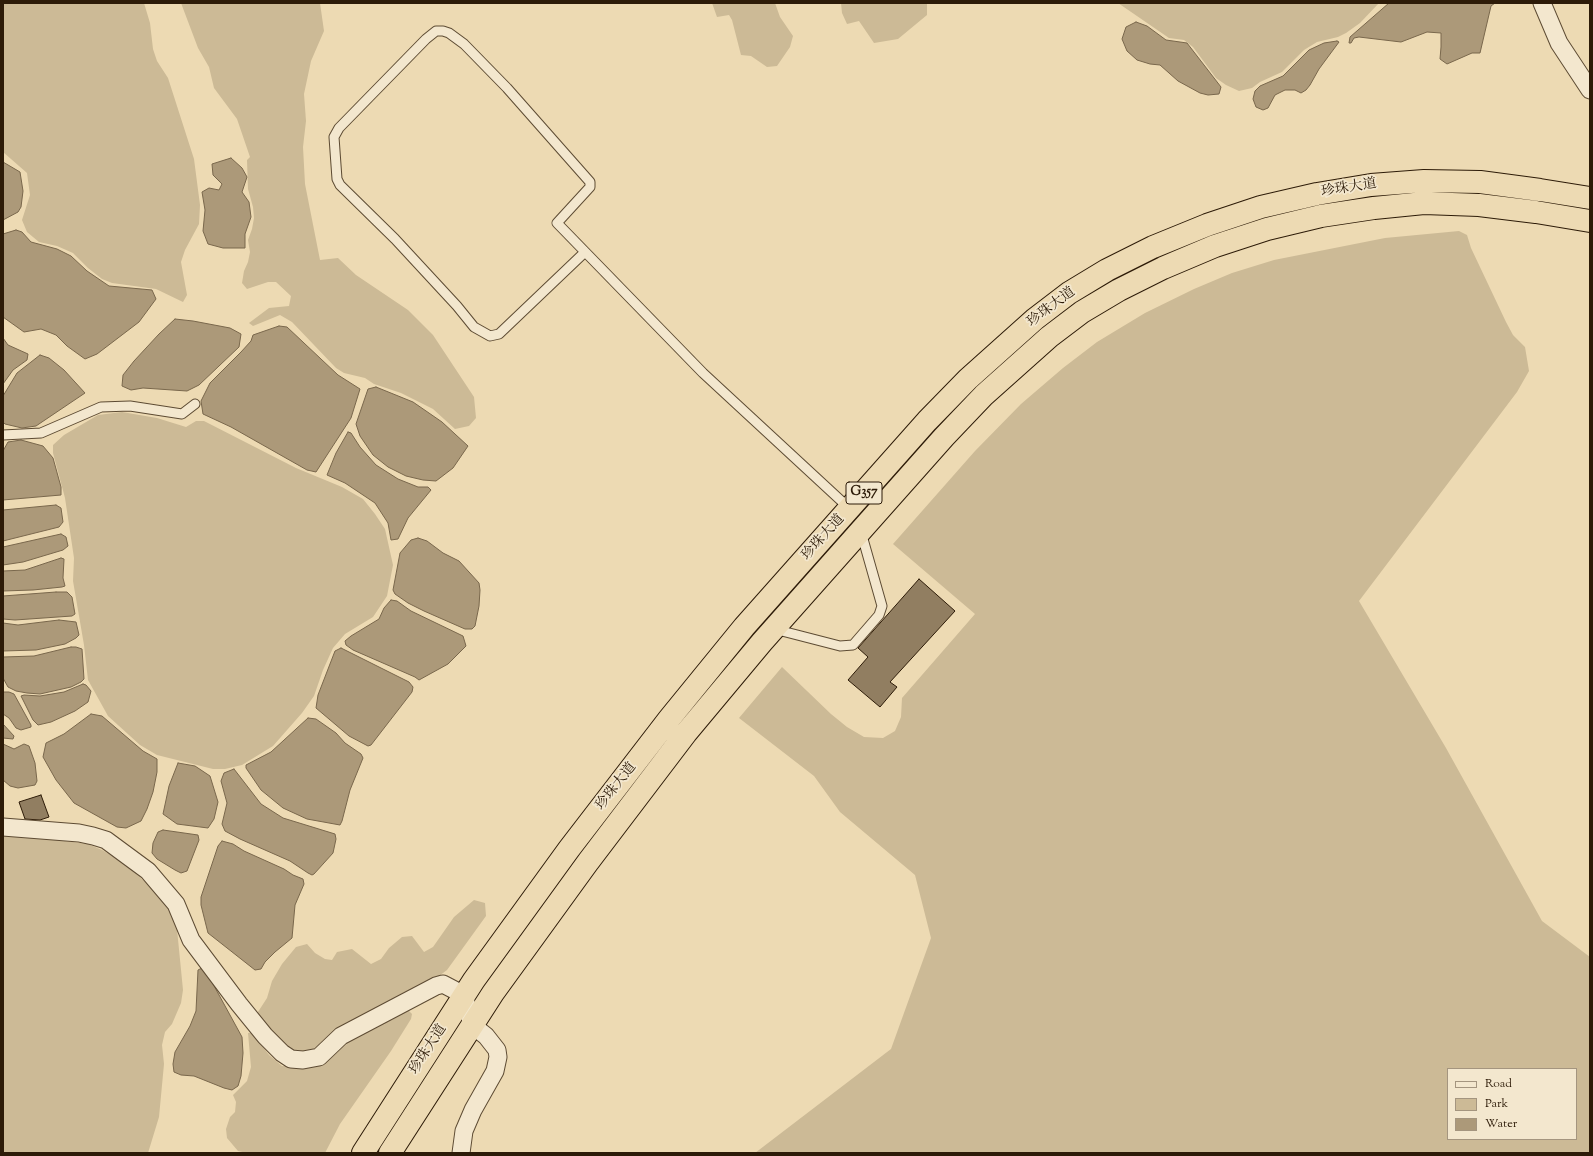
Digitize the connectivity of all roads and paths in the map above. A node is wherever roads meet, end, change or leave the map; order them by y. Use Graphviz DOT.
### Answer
graph roads {
  1 [pos="1542,3"];
  2 [pos="1549,3"];
  3 [pos="1590,78"];
  4 [pos="1590,90"];
  5 [pos="1590,198"];
  6 [pos="1590,221"];
  7 [pos="584,252"];
  8 [pos="195,404"];
  9 [pos="3,435"];
  10 [pos="850,509"];
  11 [pos="860,531"];
  12 [pos="773,629"];
  13 [pos="3,827"];
  14 [pos="464,995"];
  15 [pos="472,1025"];
  16 [pos="363,1153"];
  17 [pos="390,1153"];
  18 [pos="461,1153"];
  1 -- 4 [label="street"];
  2 -- 3 [label="street"];
  5 -- 10 [label="highway, 珍珠大道 / G357"];
  6 -- 11 [label="highway, 珍珠大道 / G357"];
  7 -- 7 [label="lane"];
  7 -- 10 [label="lane"];
  8 -- 9 [label="lane"];
  10 -- 14 [label="highway, 珍珠大道 / G357"];
  11 -- 12 [label="highway, 珍珠大道 / G357"];
  11 -- 12 [label="lane"];
  12 -- 15 [label="highway, 珍珠大道 / G357"];
  13 -- 14 [label="street"];
  14 -- 15 [label="street"];
  14 -- 16 [label="highway, 珍珠大道 / G357"];
  15 -- 17 [label="highway, 珍珠大道 / G357"];
  15 -- 18 [label="street"];
}
